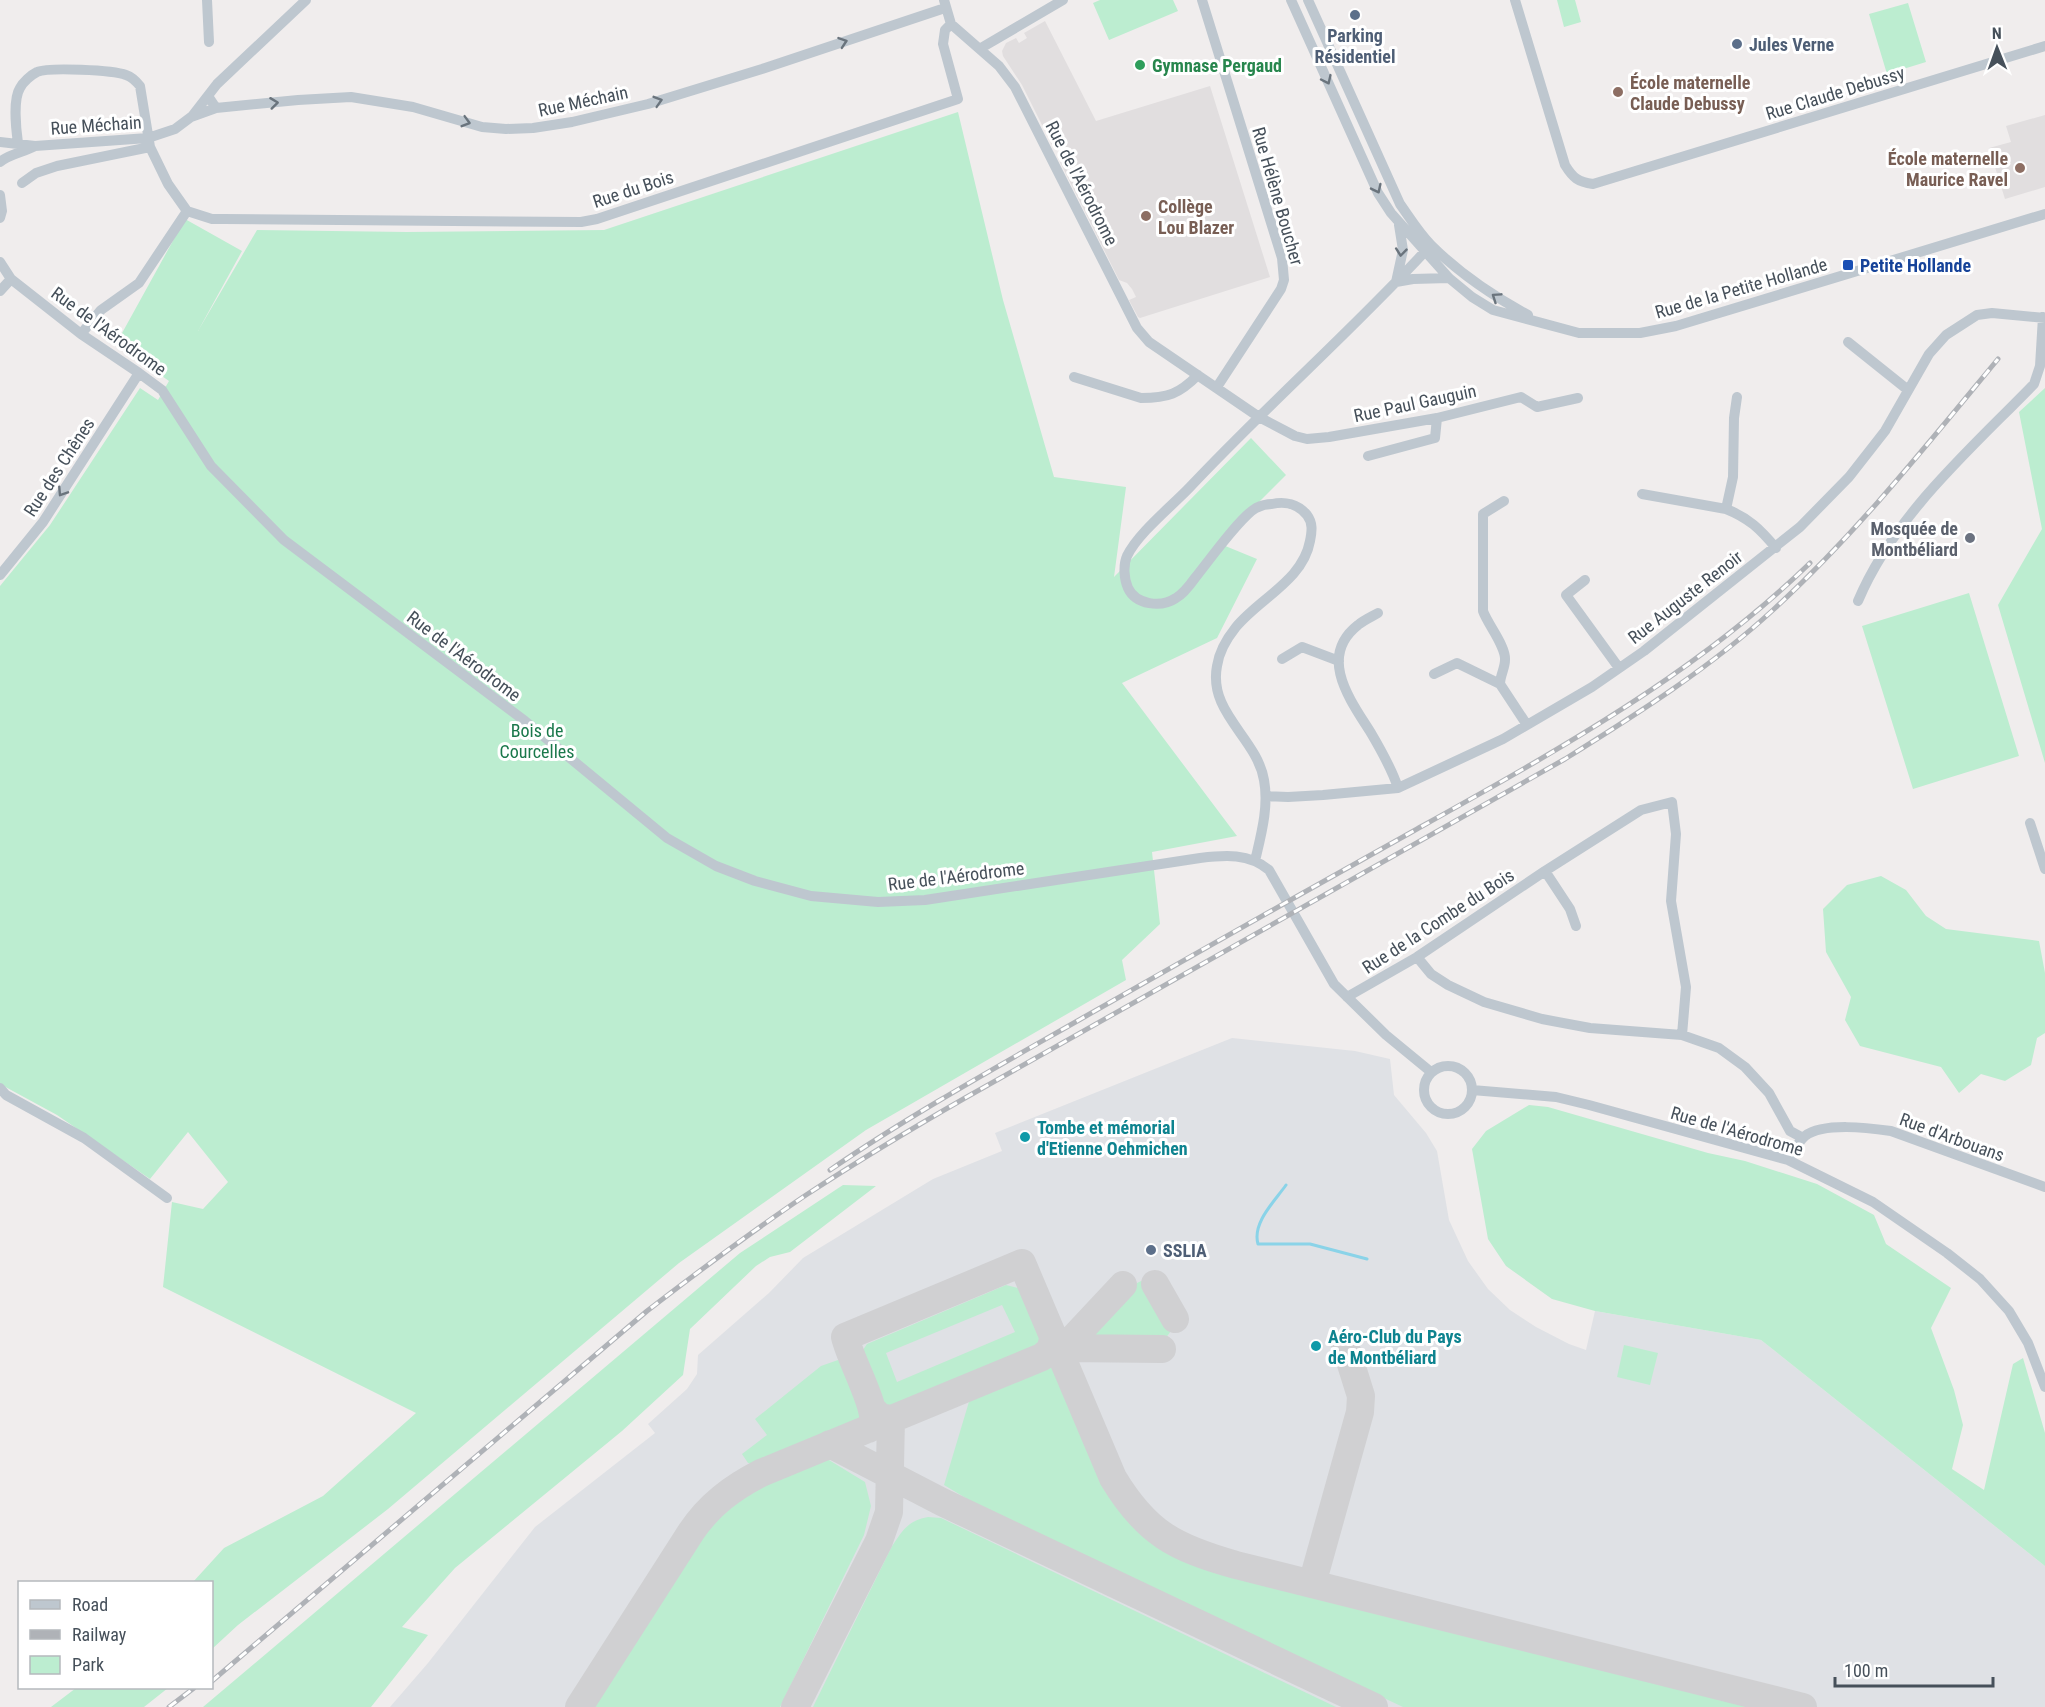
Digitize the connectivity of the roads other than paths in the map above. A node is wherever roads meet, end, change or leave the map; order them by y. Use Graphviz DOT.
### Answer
graph roads {
  1 [pos="207,0"];
  2 [pos="1063,0"];
  3 [pos="1202,0"];
  4 [pos="1291,0"];
  5 [pos="1308,0"];
  6 [pos="1515,0"];
  7 [pos="304,1"];
  8 [pos="945,4"];
  9 [pos="951,24"];
  10 [pos="210,42"];
  11 [pos="2045,46"];
  12 [pos="981,48"];
  13 [pos="208,96"];
  14 [pos="216,108"];
  15 [pos="191,117"];
  16 [pos="0,142"];
  17 [pos="18,143"];
  18 [pos="149,143"];
  19 [pos="35,146"];
  20 [pos="0,162"];
  21 [pos="22,183"];
  22 [pos="0,195"];
  23 [pos="187,211"];
  24 [pos="2045,214"];
  25 [pos="0,218"];
  26 [pos="1398,222"];
  27 [pos="1428,249"];
  28 [pos="0,262"];
  29 [pos="1449,278"];
  30 [pos="11,279"];
  31 [pos="1396,282"];
  32 [pos="0,291"];
  33 [pos="2044,318"];
  34 [pos="1547,325"];
  35 [pos="81,334"];
  36 [pos="1848,342"];
  37 [pos="139,372"];
  38 [pos="1198,375"];
  39 [pos="1074,376"];
  40 [pos="1217,387"];
  41 [pos="1908,390"];
  42 [pos="1737,397"];
  43 [pos="1578,398"];
  44 [pos="1259,417"];
  45 [pos="1437,418"];
  46 [pos="1368,456"];
  47 [pos="1642,494"];
  48 [pos="1504,501"];
  49 [pos="1726,509"];
  50 [pos="1776,548"];
  51 [pos="0,575"];
  52 [pos="1585,580"];
  53 [pos="1858,601"];
  54 [pos="1378,613"];
  55 [pos="1282,659"];
  56 [pos="1339,661"];
  57 [pos="1619,668"];
  58 [pos="1434,674"];
  59 [pos="1500,684"];
  60 [pos="1527,725"];
  61 [pos="1398,788"];
  62 [pos="1266,796"];
  63 [pos="2030,823"];
  64 [pos="1255,861"];
  65 [pos="2045,869"];
  66 [pos="1545,871"];
  67 [pos="1576,926"];
  68 [pos="1417,957"];
  69 [pos="1347,997"];
  70 [pos="1682,1035"];
  71 [pos="1431,1072"];
  72 [pos="0,1088"];
  73 [pos="1472,1090"];
  74 [pos="1803,1138"];
  75 [pos="1788,1160"];
  76 [pos="2045,1187"];
  77 [pos="166,1198"];
  78 [pos="2045,1387"];
  1 -- 10 [label="street"];
  2 -- 12 [label="street"];
  3 -- 40 [label="street, Rue Hélène Boucher"];
  4 -- 26 [label="street, Rue de la Petite Hollande, one-way"];
  5 -- 27 [label="street, Rue de la Petite Hollande"];
  6 -- 11 [label="street, Rue Claude Debussy"];
  7 -- 13 [label="street"];
  8 -- 9 [label="street, Rue de l'Aérodrome"];
  14 -- 8 [label="street, Rue Méchain, one-way"];
  9 -- 12 [label="street, Rue de l'Aérodrome"];
  9 -- 23 [label="street, Rue du Bois"];
  12 -- 38 [label="street, Rue de l'Aérodrome"];
  13 -- 14 [label="street"];
  13 -- 15 [label="street"];
  14 -- 15 [label="street, Rue Méchain"];
  15 -- 18 [label="street, Rue Méchain"];
  16 -- 17 [label="street, Rue Méchain"];
  17 -- 18 [label="street"];
  17 -- 19 [label="street, Rue Méchain"];
  18 -- 19 [label="street, Rue Méchain"];
  18 -- 21 [label="street, Rue Méchain"];
  18 -- 23 [label="street"];
  19 -- 20 [label="street, Rue Méchain"];
  22 -- 25 [label="street"];
  23 -- 35 [label="street"];
  24 -- 34 [label="street, Rue de la Petite Hollande"];
  26 -- 27 [label="street, Rue de la Petite Hollande"];
  26 -- 31 [label="street, one-way"];
  27 -- 29 [label="street, Rue de la Petite Hollande"];
  27 -- 31 [label="street"];
  34 -- 27 [label="street, Rue de la Petite Hollande, one-way"];
  28 -- 30 [label="street, Rue de l'Aérodrome"];
  29 -- 31 [label="street"];
  29 -- 34 [label="street, Rue de la Petite Hollande"];
  30 -- 32 [label="street"];
  30 -- 35 [label="street, Rue de l'Aérodrome"];
  31 -- 44 [label="street"];
  33 -- 41 [label="street, Rue Auguste Renoir"];
  33 -- 53 [label="street"];
  35 -- 37 [label="street, Rue de l'Aérodrome"];
  36 -- 41 [label="street"];
  37 -- 51 [label="street, Rue des Chênes, one-way"];
  37 -- 64 [label="street, Rue de l'Aérodrome"];
  38 -- 39 [label="street"];
  38 -- 40 [label="street, Rue de l'Aérodrome"];
  40 -- 44 [label="street, Rue de l'Aérodrome"];
  41 -- 50 [label="street, Rue Auguste Renoir"];
  42 -- 49 [label="street"];
  43 -- 45 [label="street, Rue Paul Gauguin"];
  44 -- 45 [label="street, Rue Paul Gauguin"];
  44 -- 62 [label="street"];
  45 -- 46 [label="street"];
  47 -- 49 [label="street"];
  48 -- 59 [label="street"];
  49 -- 50 [label="street"];
  50 -- 57 [label="street, Rue Auguste Renoir"];
  52 -- 57 [label="street"];
  54 -- 56 [label="street"];
  55 -- 56 [label="street"];
  56 -- 61 [label="street"];
  57 -- 60 [label="street, Rue Auguste Renoir"];
  58 -- 59 [label="street"];
  59 -- 60 [label="street"];
  60 -- 61 [label="street, Rue Auguste Renoir"];
  61 -- 62 [label="street, Rue Auguste Renoir"];
  62 -- 64 [label="street"];
  63 -- 65 [label="street"];
  64 -- 69 [label="street"];
  66 -- 67 [label="street"];
  66 -- 68 [label="street, Rue de la Combe du Bois"];
  66 -- 70 [label="street, Rue de la Combe du Bois"];
  68 -- 69 [label="street, Rue de la Combe du Bois"];
  68 -- 70 [label="street"];
  69 -- 71 [label="street"];
  70 -- 74 [label="street"];
  71 -- 73 [label="street"];
  71 -- 73 [label="street"];
  72 -- 77 [label="street"];
  73 -- 75 [label="street, Rue de l'Aérodrome"];
  74 -- 75 [label="street"];
  74 -- 76 [label="street, Rue d'Arbouans"];
  75 -- 78 [label="street, Rue de l'Aérodrome"];
}
